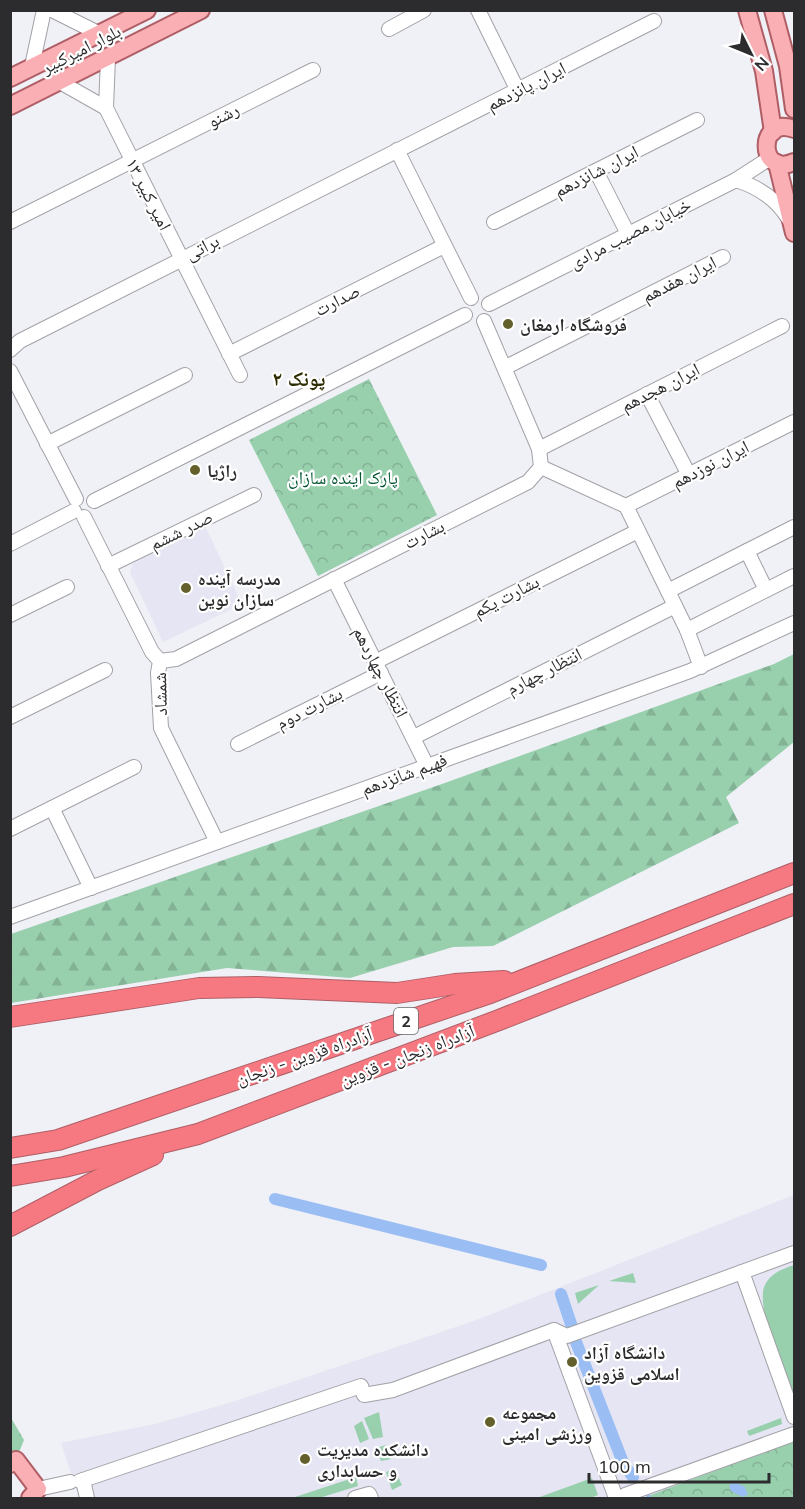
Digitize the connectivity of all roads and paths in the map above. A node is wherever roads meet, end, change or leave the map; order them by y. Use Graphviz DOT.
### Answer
graph roads {
  1 [pos="44,10"];
  2 [pos="52,10"];
  3 [pos="147,10"];
  4 [pos="201,10"];
  5 [pos="424,10"];
  6 [pos="478,10"];
  7 [pos="747,10"];
  8 [pos="773,10"];
  9 [pos="654,21"];
  10 [pos="389,28"];
  11 [pos="100,34"];
  12 [pos="108,58"];
  13 [pos="32,66"];
  14 [pos="788,66"];
  15 [pos="313,70"];
  16 [pos="10,78"];
  17 [pos="60,82"];
  18 [pos="795,82"];
  19 [pos="518,91"];
  20 [pos="10,106"];
  21 [pos="106,108"];
  22 [pos="795,109"];
  23 [pos="697,120"];
  24 [pos="795,129"];
  25 [pos="772,132"];
  26 [pos="397,150"];
  27 [pos="774,160"];
  28 [pos="132,161"];
  29 [pos="795,162"];
  30 [pos="596,171"];
  31 [pos="736,180"];
  32 [pos="10,222"];
  33 [pos="494,222"];
  34 [pos="794,229"];
  35 [pos="628,234"];
  36 [pos="444,246"];
  37 [pos="723,257"];
  38 [pos="181,258"];
  39 [pos="471,298"];
  40 [pos="489,304"];
  41 [pos="465,315"];
  42 [pos="484,321"];
  43 [pos="782,326"];
  44 [pos="10,350"];
  45 [pos="229,354"];
  46 [pos="506,366"];
  47 [pos="10,371"];
  48 [pos="185,375"];
  49 [pos="240,375"];
  50 [pos="647,394"];
  51 [pos="795,422"];
  52 [pos="47,444"];
  53 [pos="539,449"];
  54 [pos="541,467"];
  55 [pos="688,475"];
  56 [pos="254,495"];
  57 [pos="626,507"];
  58 [pos="78,509"];
  59 [pos="795,527"];
  60 [pos="638,531"];
  61 [pos="10,544"];
  62 [pos="747,551"];
  63 [pos="108,566"];
  64 [pos="795,576"];
  65 [pos="334,579"];
  66 [pos="67,586"];
  67 [pos="766,590"];
  68 [pos="668,591"];
  69 [pos="675,606"];
  70 [pos="10,615"];
  71 [pos="795,623"];
  72 [pos="687,630"];
  73 [pos="160,661"];
  74 [pos="378,667"];
  75 [pos="701,667"];
  76 [pos="105,670"];
  77 [pos="10,717"];
  78 [pos="414,736"];
  79 [pos="238,744"];
  80 [pos="427,766"];
  81 [pos="134,767"];
  82 [pos="52,808"];
  83 [pos="10,829"];
  84 [pos="217,842"];
  85 [pos="795,873"];
  86 [pos="91,888"];
  87 [pos="795,904"];
  88 [pos="10,917"];
  89 [pos="522,980"];
  90 [pos="10,1017"];
  91 [pos="198,1134"];
  92 [pos="10,1148"];
  93 [pos="10,1176"];
  94 [pos="10,1226"];
  95 [pos="795,1253"];
  96 [pos="742,1272"];
  97 [pos="554,1330"];
  98 [pos="795,1417"];
  99 [pos="795,1434"];
  100 [pos="13,1462"];
  101 [pos="78,1481"];
  102 [pos="34,1494"];
  103 [pos="87,1498"];
  104 [pos="355,1498"];
  105 [pos="371,1498"];
  106 [pos="621,1498"];
  1 -- 13 [label="street"];
  2 -- 11 [label="street"];
  3 -- 11 [label="main road, بلوار امیرکبیر"];
  4 -- 12 [label="main road, بلوار امیرکبیر"];
  5 -- 10 [label="street"];
  6 -- 19 [label="street"];
  7 -- 25 [label="main road"];
  8 -- 14 [label="main road"];
  9 -- 19 [label="street, ایران پانزدهم"];
  11 -- 13 [label="main road, بلوار امیرکبیر"];
  12 -- 17 [label="main road, بلوار امیرکبیر"];
  12 -- 21 [label="street"];
  13 -- 16 [label="main road, بلوار امیرکبیر"];
  14 -- 18 [label="street"];
  14 -- 22 [label="main road"];
  15 -- 28 [label="street, رشنو"];
  17 -- 20 [label="main road, بلوار امیرکبیر"];
  17 -- 21 [label="street"];
  19 -- 26 [label="street, ایران پانزدهم"];
  21 -- 28 [label="street, امیر کبیر ۱۳"];
  23 -- 30 [label="street, ایران شانزدهم"];
  24 -- 25 [label="main road"];
  25 -- 27 [label="main road"];
  26 -- 36 [label="street"];
  26 -- 38 [label="street, براتی"];
  27 -- 29 [label="main road"];
  27 -- 31 [label="street, خیابان مصیب مرادی"];
  27 -- 34 [label="main road"];
  28 -- 32 [label="street, رشنو"];
  28 -- 38 [label="street, امیر کبیر ۱۳"];
  30 -- 33 [label="street, ایران شانزدهم"];
  30 -- 35 [label="street"];
  31 -- 34 [label="street"];
  31 -- 35 [label="street, خیابان مصیب مرادی"];
  35 -- 40 [label="street, خیابان مصیب مرادی"];
  36 -- 39 [label="street"];
  36 -- 45 [label="street, صدارت"];
  37 -- 46 [label="street, ایران هفدهم"];
  38 -- 44 [label="street, براتی"];
  38 -- 45 [label="street, امیر کبیر ۱۳"];
  39 -- 40 [label="street"];
  39 -- 41 [label="street"];
  40 -- 42 [label="street"];
  41 -- 42 [label="street"];
  41 -- 58 [label="street"];
  42 -- 46 [label="street"];
  43 -- 50 [label="street, ایران هجدهم"];
  45 -- 49 [label="street, امیر کبیر ۱۳"];
  46 -- 53 [label="street"];
  47 -- 52 [label="street, شمشاد"];
  48 -- 52 [label="street"];
  50 -- 53 [label="street, ایران هجدهم"];
  50 -- 55 [label="street"];
  51 -- 55 [label="street, ایران نوزدهم"];
  52 -- 58 [label="street, شمشاد"];
  53 -- 54 [label="street"];
  54 -- 57 [label="street"];
  54 -- 65 [label="street, بشارت"];
  55 -- 57 [label="street, ایران نوزدهم"];
  56 -- 63 [label="street, صدر ششم"];
  57 -- 60 [label="street"];
  58 -- 61 [label="street"];
  58 -- 63 [label="street, شمشاد"];
  59 -- 62 [label="street"];
  60 -- 68 [label="street"];
  60 -- 74 [label="street, بشارت یکم"];
  62 -- 67 [label="street"];
  62 -- 68 [label="street"];
  63 -- 73 [label="street, شمشاد"];
  64 -- 67 [label="street"];
  65 -- 73 [label="street, بشارت"];
  65 -- 74 [label="street, انتظار چهاردهم"];
  66 -- 70 [label="street"];
  67 -- 72 [label="street"];
  68 -- 69 [label="street"];
  69 -- 72 [label="street"];
  69 -- 78 [label="street, انتظار چهارم"];
  71 -- 75 [label="street, فهیم شانزدهم"];
  72 -- 75 [label="street"];
  73 -- 84 [label="street, شمشاد"];
  74 -- 78 [label="street, انتظار چهاردهم"];
  74 -- 79 [label="street, بشارت دوم"];
  75 -- 80 [label="street, فهیم شانزدهم"];
  76 -- 77 [label="street"];
  78 -- 80 [label="street, انتظار چهاردهم"];
  80 -- 84 [label="street, فهیم شانزدهم"];
  81 -- 82 [label="street"];
  82 -- 83 [label="street"];
  82 -- 86 [label="street"];
  84 -- 86 [label="street, فهیم شانزدهم"];
  85 -- 89 [label="highway, آزادراه قزوین - زنجان / 2"];
  86 -- 88 [label="street, فهیم شانزدهم"];
  87 -- 91 [label="highway, آزادراه زنجان - قزوین / 2"];
  89 -- 90 [label="highway"];
  89 -- 92 [label="highway, آزادراه قزوین - زنجان / 2"];
  91 -- 93 [label="highway, آزادراه زنجان - قزوین / 2"];
  91 -- 94 [label="highway"];
  95 -- 96 [label="street"];
  96 -- 97 [label="street"];
  96 -- 98 [label="street"];
  97 -- 101 [label="street"];
  97 -- 106 [label="street"];
  99 -- 106 [label="street"];
  100 -- 102 [label="main road"];
  101 -- 102 [label="street"];
  101 -- 103 [label="street"];
  104 -- 105 [label="street"];
}
